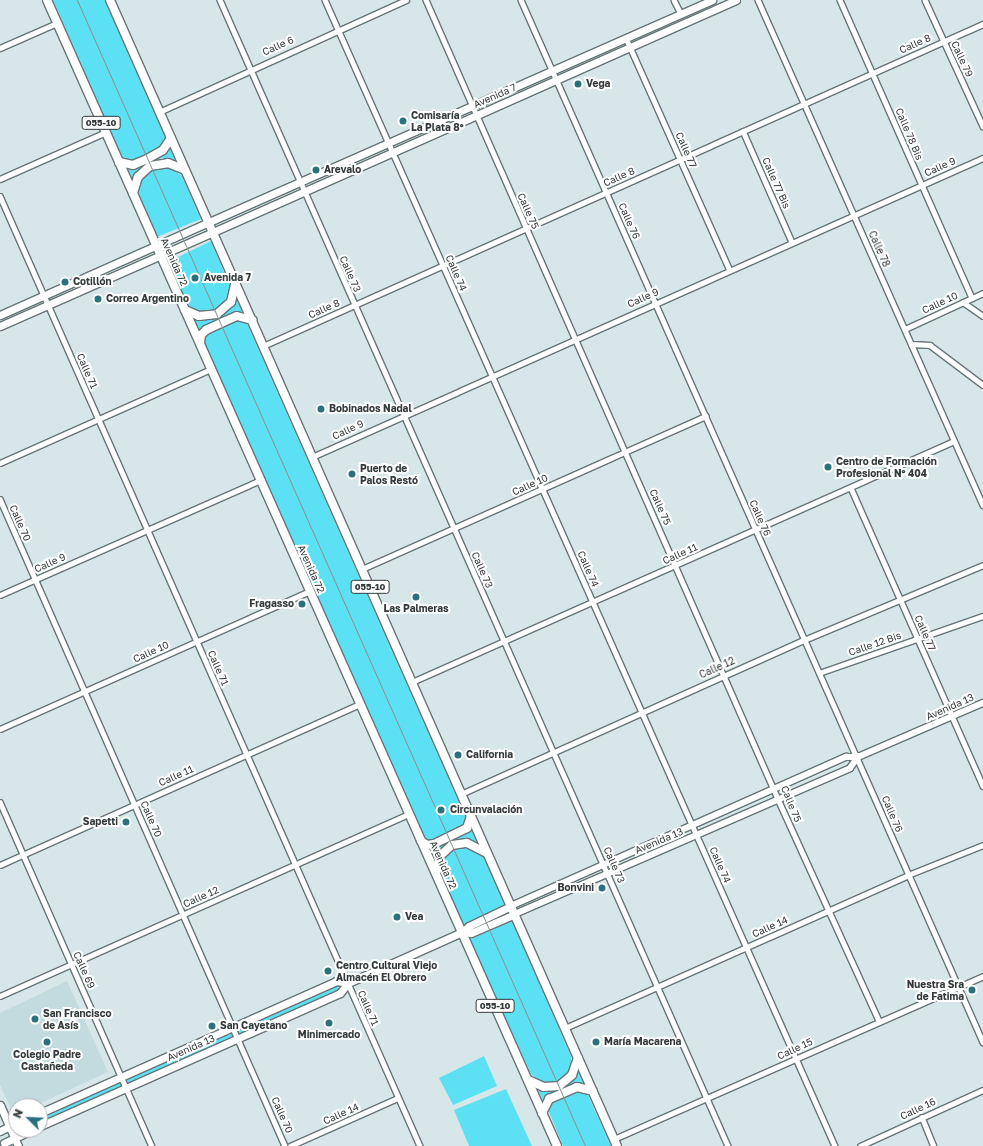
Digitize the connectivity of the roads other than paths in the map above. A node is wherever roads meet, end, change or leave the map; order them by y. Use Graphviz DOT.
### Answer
graph roads {
  1 [pos="47,0"];
  2 [pos="110,0"];
  3 [pos="220,0"];
  4 [pos="325,0"];
  5 [pos="406,0"];
  6 [pos="426,0"];
  7 [pos="520,0"];
  8 [pos="674,0"];
  9 [pos="712,0"];
  10 [pos="736,0"];
  11 [pos="758,0"];
  12 [pos="840,0"];
  13 [pos="925,0"];
  14 [pos="680,14"];
  15 [pos="57,23"];
  16 [pos="983,24"];
  17 [pos="338,30"];
  18 [pos="626,38"];
  19 [pos="944,41"];
  20 [pos="631,47"];
  21 [pos="0,48"];
  22 [pos="249,69"];
  23 [pos="552,71"];
  24 [pos="873,72"];
  25 [pos="556,80"];
  26 [pos="804,104"];
  27 [pos="472,106"];
  28 [pos="160,112"];
  29 [pos="476,116"];
  30 [pos="983,126"];
  31 [pos="743,131"];
  32 [pos="106,132"];
  33 [pos="171,138"];
  34 [pos="389,143"];
  35 [pos="393,152"];
  36 [pos="983,158"];
  37 [pos="680,159"];
  38 [pos="119,162"];
  39 [pos="185,170"];
  40 [pos="0,179"];
  41 [pos="300,182"];
  42 [pos="922,185"];
  43 [pos="304,192"];
  44 [pos="607,192"];
  45 [pos="133,193"];
  46 [pos="0,196"];
  47 [pos="854,215"];
  48 [pos="209,222"];
  49 [pos="526,228"];
  50 [pos="213,232"];
  51 [pos="792,242"];
  52 [pos="156,246"];
  53 [pos="160,255"];
  54 [pos="443,266"];
  55 [pos="730,270"];
  56 [pos="236,284"];
  57 [pos="983,293"];
  58 [pos="44,296"];
  59 [pos="972,298"];
  60 [pos="656,302"];
  61 [pos="963,302"];
  62 [pos="48,305"];
  63 [pos="354,305"];
  64 [pos="185,310"];
  65 [pos="0,315"];
  66 [pos="983,316"];
  67 [pos="252,320"];
  68 [pos="0,326"];
  69 [pos="905,329"];
  70 [pos="575,338"];
  71 [pos="200,344"];
  72 [pos="912,344"];
  73 [pos="263,346"];
  74 [pos="211,368"];
  75 [pos="492,375"];
  76 [pos="983,385"];
  77 [pos="403,414"];
  78 [pos="706,416"];
  79 [pos="98,419"];
  80 [pos="954,441"];
  81 [pos="625,452"];
  82 [pos="312,457"];
  83 [pos="0,463"];
  84 [pos="260,480"];
  85 [pos="851,488"];
  86 [pos="543,489"];
  87 [pos="0,499"];
  88 [pos="983,505"];
  89 [pos="454,528"];
  90 [pos="147,529"];
  91 [pos="755,530"];
  92 [pos="677,565"];
  93 [pos="983,565"];
  94 [pos="362,569"];
  95 [pos="35,579"];
  96 [pos="310,591"];
  97 [pos="0,595"];
  98 [pos="901,601"];
  99 [pos="593,602"];
  100 [pos="983,616"];
  101 [pos="917,639"];
  102 [pos="804,640"];
  103 [pos="197,641"];
  104 [pos="504,642"];
  105 [pos="819,673"];
  106 [pos="725,675"];
  107 [pos="412,682"];
  108 [pos="85,691"];
  109 [pos="983,703"];
  110 [pos="360,704"];
  111 [pos="642,712"];
  112 [pos="952,717"];
  113 [pos="0,729"];
  114 [pos="553,751"];
  115 [pos="247,755"];
  116 [pos="858,757"];
  117 [pos="983,786"];
  118 [pos="776,789"];
  119 [pos="461,794"];
  120 [pos="778,799"];
  121 [pos="0,802"];
  122 [pos="135,805"];
  123 [pos="409,814"];
  124 [pos="471,816"];
  125 [pos="692,825"];
  126 [pos="697,836"];
  127 [pos="421,841"];
  128 [pos="983,845"];
  129 [pos="488,853"];
  130 [pos="23,854"];
  131 [pos="0,864"];
  132 [pos="295,864"];
  133 [pos="604,865"];
  134 [pos="436,874"];
  135 [pos="607,874"];
  136 [pos="908,875"];
  137 [pos="511,906"];
  138 [pos="830,910"];
  139 [pos="514,914"];
  140 [pos="183,915"];
  141 [pos="462,932"];
  142 [pos="746,947"];
  143 [pos="72,964"];
  144 [pos="983,976"];
  145 [pos="348,983"];
  146 [pos="658,986"];
  147 [pos="958,986"];
  148 [pos="0,996"];
  149 [pos="879,1021"];
  150 [pos="233,1027"];
  151 [pos="565,1028"];
  152 [pos="238,1038"];
  153 [pos="983,1042"];
  154 [pos="578,1058"];
  155 [pos="796,1059"];
  156 [pos="121,1077"];
  157 [pos="528,1079"];
  158 [pos="126,1088"];
  159 [pos="983,1090"];
  160 [pos="593,1092"];
  161 [pos="398,1098"];
  162 [pos="708,1099"];
  163 [pos="0,1105"];
  164 [pos="48,1109"];
  165 [pos="542,1113"];
  166 [pos="8,1117"];
  167 [pos="922,1117"];
  168 [pos="48,1122"];
  169 [pos="0,1134"];
  170 [pos="15,1138"];
  171 [pos="615,1143"];
  172 [pos="5,1144"];
  173 [pos="18,1146"];
  174 [pos="152,1146"];
  175 [pos="285,1146"];
  176 [pos="290,1146"];
  177 [pos="420,1146"];
  178 [pos="557,1146"];
  179 [pos="728,1146"];
  180 [pos="835,1146"];
  181 [pos="860,1146"];
  182 [pos="934,1146"];
  1 -- 15 [label="highway, Avenida 72 / 055-10"];
  2 -- 28 [label="highway, 055-10"];
  3 -- 22 [label="street, Calle 73"];
  4 -- 17 [label="street, Calle 74"];
  5 -- 17 [label="street, Calle 6"];
  6 -- 27 [label="street, Calle 75"];
  7 -- 23 [label="street, Calle 76"];
  8 -- 14 [label="street"];
  9 -- 14 [label="main road, Avenida 7"];
  10 -- 20 [label="main road, Avenida 7"];
  11 -- 26 [label="street, Calle 78"];
  12 -- 24 [label="street, Calle 78 Bis"];
  13 -- 19 [label="street, Calle 79"];
  14 -- 18 [label="main road, Avenida 7"];
  15 -- 21 [label="street"];
  15 -- 32 [label="highway, Avenida 72 / 055-10"];
  16 -- 19 [label="street, Calle 8"];
  17 -- 22 [label="street, Calle 6"];
  17 -- 34 [label="street, Calle 74"];
  18 -- 20 [label="street, Calle 77"];
  18 -- 23 [label="main road, Avenida 7"];
  19 -- 24 [label="street, Calle 8"];
  19 -- 30 [label="street, Calle 79"];
  20 -- 25 [label="main road, Avenida 7"];
  20 -- 37 [label="street, Calle 77"];
  22 -- 28 [label="street, Calle 6"];
  22 -- 41 [label="street, Calle 73"];
  23 -- 25 [label="street, Calle 76"];
  23 -- 27 [label="main road, Avenida 7"];
  24 -- 26 [label="street, Calle 8"];
  24 -- 42 [label="street, Calle 78 Bis"];
  25 -- 29 [label="main road, Avenida 7"];
  25 -- 44 [label="street, Calle 76"];
  26 -- 31 [label="street, Calle 8"];
  26 -- 47 [label="street, Calle 78"];
  27 -- 29 [label="street, Calle 75"];
  27 -- 34 [label="main road, Avenida 7"];
  28 -- 33 [label="highway, 055-10"];
  29 -- 35 [label="main road, Avenida 7"];
  29 -- 49 [label="street, Calle 75"];
  31 -- 37 [label="street, Calle 8"];
  31 -- 51 [label="street, Calle 77 Bis"];
  32 -- 38 [label="highway, Avenida 72 / 055-10"];
  32 -- 40 [label="street"];
  33 -- 38 [label="highway"];
  33 -- 39 [label="highway, 055-10"];
  34 -- 35 [label="street, Calle 74"];
  34 -- 41 [label="main road, Avenida 7"];
  35 -- 43 [label="main road, Avenida 7"];
  35 -- 54 [label="street, Calle 74"];
  36 -- 42 [label="street, Calle 9"];
  37 -- 44 [label="street, Calle 8"];
  37 -- 55 [label="street, Calle 77"];
  38 -- 45 [label="highway, Avenida 72 / 055-10"];
  39 -- 45 [label="highway"];
  39 -- 48 [label="highway, 055-10"];
  41 -- 43 [label="street, Calle 73"];
  41 -- 48 [label="main road, Avenida 7"];
  42 -- 47 [label="street, Calle 9"];
  42 -- 59 [label="street, Calle 78 Bis"];
  43 -- 50 [label="main road, Avenida 7"];
  43 -- 63 [label="street, Calle 73"];
  44 -- 49 [label="street, Calle 8"];
  44 -- 60 [label="street, Calle 76"];
  45 -- 52 [label="highway, Avenida 72 / 055-10"];
  46 -- 58 [label="street, Calle 71"];
  47 -- 51 [label="street, Calle 9"];
  47 -- 69 [label="street, Calle 78"];
  48 -- 50 [label="highway, 055-10"];
  48 -- 52 [label="main road, Avenida 7"];
  49 -- 54 [label="street, Calle 8"];
  49 -- 70 [label="street, Calle 75"];
  50 -- 53 [label="main road, Avenida 7"];
  50 -- 56 [label="highway, 055-10"];
  51 -- 55 [label="street, Calle 9"];
  52 -- 53 [label="highway, Avenida 72 / 055-10"];
  52 -- 58 [label="main road, Avenida 7"];
  53 -- 62 [label="main road, Avenida 7"];
  53 -- 64 [label="highway, Avenida 72 / 055-10"];
  54 -- 63 [label="street, Calle 8"];
  54 -- 75 [label="street, Calle 74"];
  55 -- 60 [label="street, Calle 9"];
  56 -- 64 [label="highway"];
  56 -- 67 [label="highway, 055-10"];
  57 -- 59 [label="street, Calle 10"];
  58 -- 62 [label="street, Calle 71"];
  58 -- 65 [label="main road, Avenida 7"];
  59 -- 61 [label="street, Calle 10"];
  60 -- 70 [label="street, Calle 9"];
  60 -- 78 [label="street, Calle 76"];
  61 -- 66 [label="street"];
  61 -- 69 [label="street, Calle 10"];
  62 -- 68 [label="main road, Avenida 7"];
  62 -- 79 [label="street, Calle 71"];
  63 -- 73 [label="street, Calle 8"];
  63 -- 77 [label="street, Calle 73"];
  64 -- 71 [label="highway, Avenida 72 / 055-10"];
  67 -- 71 [label="highway"];
  67 -- 73 [label="highway, 055-10"];
  69 -- 72 [label="street, Calle 78"];
  70 -- 75 [label="street, Calle 9"];
  70 -- 81 [label="street, Calle 75"];
  71 -- 74 [label="highway, Avenida 72 / 055-10"];
  72 -- 76 [label="street"];
  72 -- 80 [label="street, Calle 78"];
  73 -- 82 [label="highway, 055-10"];
  74 -- 79 [label="street"];
  74 -- 84 [label="highway, Avenida 72 / 055-10"];
  75 -- 77 [label="street, Calle 9"];
  75 -- 86 [label="street, Calle 74"];
  77 -- 82 [label="street, Calle 9"];
  77 -- 89 [label="street, Calle 73"];
  78 -- 81 [label="street, Calle 10"];
  78 -- 91 [label="street, Calle 76"];
  79 -- 83 [label="street"];
  79 -- 90 [label="street, Calle 71"];
  80 -- 85 [label="street, Calle 11"];
  80 -- 88 [label="street, Calle 78"];
  81 -- 86 [label="street, Calle 10"];
  81 -- 92 [label="street, Calle 75"];
  82 -- 94 [label="highway, 055-10"];
  84 -- 90 [label="street, Calle 9"];
  84 -- 96 [label="highway, Avenida 72 / 055-10"];
  85 -- 91 [label="street, Calle 11"];
  85 -- 98 [label="street, Calle 77"];
  86 -- 89 [label="street, Calle 10"];
  86 -- 99 [label="street, Calle 74"];
  87 -- 95 [label="street, Calle 70"];
  89 -- 94 [label="street, Calle 10"];
  89 -- 104 [label="street, Calle 73"];
  90 -- 95 [label="street, Calle 9"];
  90 -- 103 [label="street, Calle 71"];
  91 -- 92 [label="street, Calle 11"];
  91 -- 102 [label="street, Calle 76"];
  92 -- 99 [label="street, Calle 11"];
  92 -- 106 [label="street, Calle 75"];
  93 -- 98 [label="street, Calle 12"];
  94 -- 107 [label="highway, 055-10"];
  95 -- 97 [label="street, Calle 9"];
  95 -- 108 [label="street, Calle 70"];
  96 -- 103 [label="street, Calle 10"];
  96 -- 110 [label="highway, Avenida 72 / 055-10"];
  98 -- 101 [label="street, Calle 77"];
  98 -- 102 [label="street, Calle 12"];
  99 -- 104 [label="street, Calle 11"];
  99 -- 111 [label="street, Calle 74"];
  100 -- 101 [label="street, Calle 12 Bis"];
  101 -- 105 [label="street, Calle 12 Bis"];
  101 -- 112 [label="street, Calle 77"];
  102 -- 105 [label="street, Calle 76"];
  102 -- 106 [label="street, Calle 12"];
  103 -- 108 [label="street, Calle 10"];
  103 -- 115 [label="street, Calle 71"];
  104 -- 107 [label="street, Calle 11"];
  104 -- 114 [label="street, Calle 73"];
  105 -- 116 [label="street, Calle 76"];
  106 -- 111 [label="street, Calle 12"];
  106 -- 118 [label="street, Calle 75"];
  107 -- 119 [label="highway, 055-10"];
  108 -- 113 [label="street, Calle 10"];
  108 -- 122 [label="street, Calle 70"];
  109 -- 112 [label="street, Avenida 13"];
  110 -- 115 [label="street, Calle 11"];
  110 -- 123 [label="highway, Avenida 72 / 055-10"];
  111 -- 114 [label="street, Calle 12"];
  111 -- 125 [label="street, Calle 74"];
  112 -- 116 [label="street, Avenida 13"];
  112 -- 117 [label="street, Calle 77"];
  114 -- 119 [label="street, Calle 12"];
  114 -- 133 [label="street, Calle 73"];
  115 -- 122 [label="street, Calle 11"];
  115 -- 132 [label="street, Calle 71"];
  116 -- 118 [label="street, Avenida 13"];
  116 -- 120 [label="street, Avenida 13"];
  116 -- 136 [label="street, Calle 76"];
  118 -- 120 [label="street, Calle 75"];
  118 -- 125 [label="street, Avenida 13"];
  119 -- 124 [label="highway, 055-10"];
  120 -- 126 [label="street, Avenida 13"];
  120 -- 138 [label="street, Calle 75"];
  121 -- 130 [label="street, Calle 69"];
  122 -- 130 [label="street, Calle 11"];
  122 -- 140 [label="street, Calle 70"];
  123 -- 127 [label="highway, Avenida 72 / 055-10"];
  123 -- 132 [label="street, Calle 12"];
  124 -- 127 [label="highway"];
  124 -- 129 [label="highway, 055-10"];
  125 -- 126 [label="street, Calle 74"];
  125 -- 133 [label="street, Avenida 13"];
  126 -- 135 [label="street, Avenida 13"];
  126 -- 142 [label="street, Calle 74"];
  127 -- 134 [label="highway, Avenida 72 / 055-10"];
  128 -- 136 [label="street, Calle 14"];
  129 -- 134 [label="highway"];
  129 -- 137 [label="highway, 055-10"];
  130 -- 131 [label="street, Calle 11"];
  130 -- 143 [label="street, Calle 69"];
  132 -- 140 [label="street, Calle 12"];
  132 -- 145 [label="street, Calle 71"];
  133 -- 135 [label="street, Calle 73"];
  133 -- 137 [label="street, Avenida 13"];
  134 -- 141 [label="highway, Avenida 72 / 055-10"];
  135 -- 139 [label="street, Avenida 13"];
  135 -- 146 [label="street, Calle 73"];
  136 -- 138 [label="street, Calle 14"];
  136 -- 147 [label="street, Calle 76"];
  137 -- 139 [label="highway, 055-10"];
  137 -- 141 [label="main road, Avenida 13"];
  138 -- 142 [label="street, Calle 14"];
  138 -- 149 [label="street, Calle 75"];
  139 -- 141 [label="main road, Avenida 13"];
  139 -- 151 [label="highway, 055-10"];
  140 -- 143 [label="street, Calle 12"];
  140 -- 150 [label="street, Calle 70"];
  141 -- 145 [label="main road, Avenida 13"];
  141 -- 157 [label="highway, Avenida 72 / 055-10"];
  142 -- 146 [label="street, Calle 14"];
  142 -- 155 [label="street, Calle 74"];
  143 -- 148 [label="street, Calle 12"];
  143 -- 156 [label="street, Calle 69"];
  144 -- 147 [label="street, Calle 15"];
  145 -- 150 [label="main road, Avenida 13"];
  145 -- 152 [label="main road, Avenida 13"];
  145 -- 161 [label="street, Calle 71"];
  146 -- 151 [label="street, Calle 14"];
  146 -- 162 [label="street, Calle 73"];
  147 -- 149 [label="street, Calle 15"];
  147 -- 153 [label="street, Calle 76"];
  149 -- 155 [label="street, Calle 15"];
  150 -- 152 [label="street, Calle 70"];
  150 -- 156 [label="main road, Avenida 13"];
  151 -- 154 [label="highway, 055-10"];
  152 -- 158 [label="main road, Avenida 13"];
  152 -- 175 [label="street, Calle 70"];
  154 -- 157 [label="highway"];
  154 -- 160 [label="highway, 055-10"];
  155 -- 162 [label="street, Calle 15"];
  155 -- 180 [label="street, Calle 74"];
  156 -- 158 [label="street, Calle 69"];
  156 -- 164 [label="main road, Avenida 13"];
  157 -- 165 [label="highway, Avenida 72 / 055-10"];
  158 -- 168 [label="main road, Avenida 13"];
  158 -- 174 [label="street, Calle 69"];
  159 -- 167 [label="street, Calle 16"];
  160 -- 165 [label="highway"];
  160 -- 171 [label="highway, 055-10"];
  161 -- 176 [label="street, Calle 14"];
  161 -- 177 [label="street, Calle 71"];
  162 -- 171 [label="street, Calle 15"];
  162 -- 179 [label="street, Calle 73"];
  163 -- 166 [label="main road"];
  165 -- 178 [label="highway, Avenida 72 / 055-10"];
  167 -- 181 [label="street, Calle 16"];
  167 -- 182 [label="street"];
  169 -- 172 [label="main road"];
  170 -- 172 [label="main road"];
  170 -- 173 [label="main road"];
}
